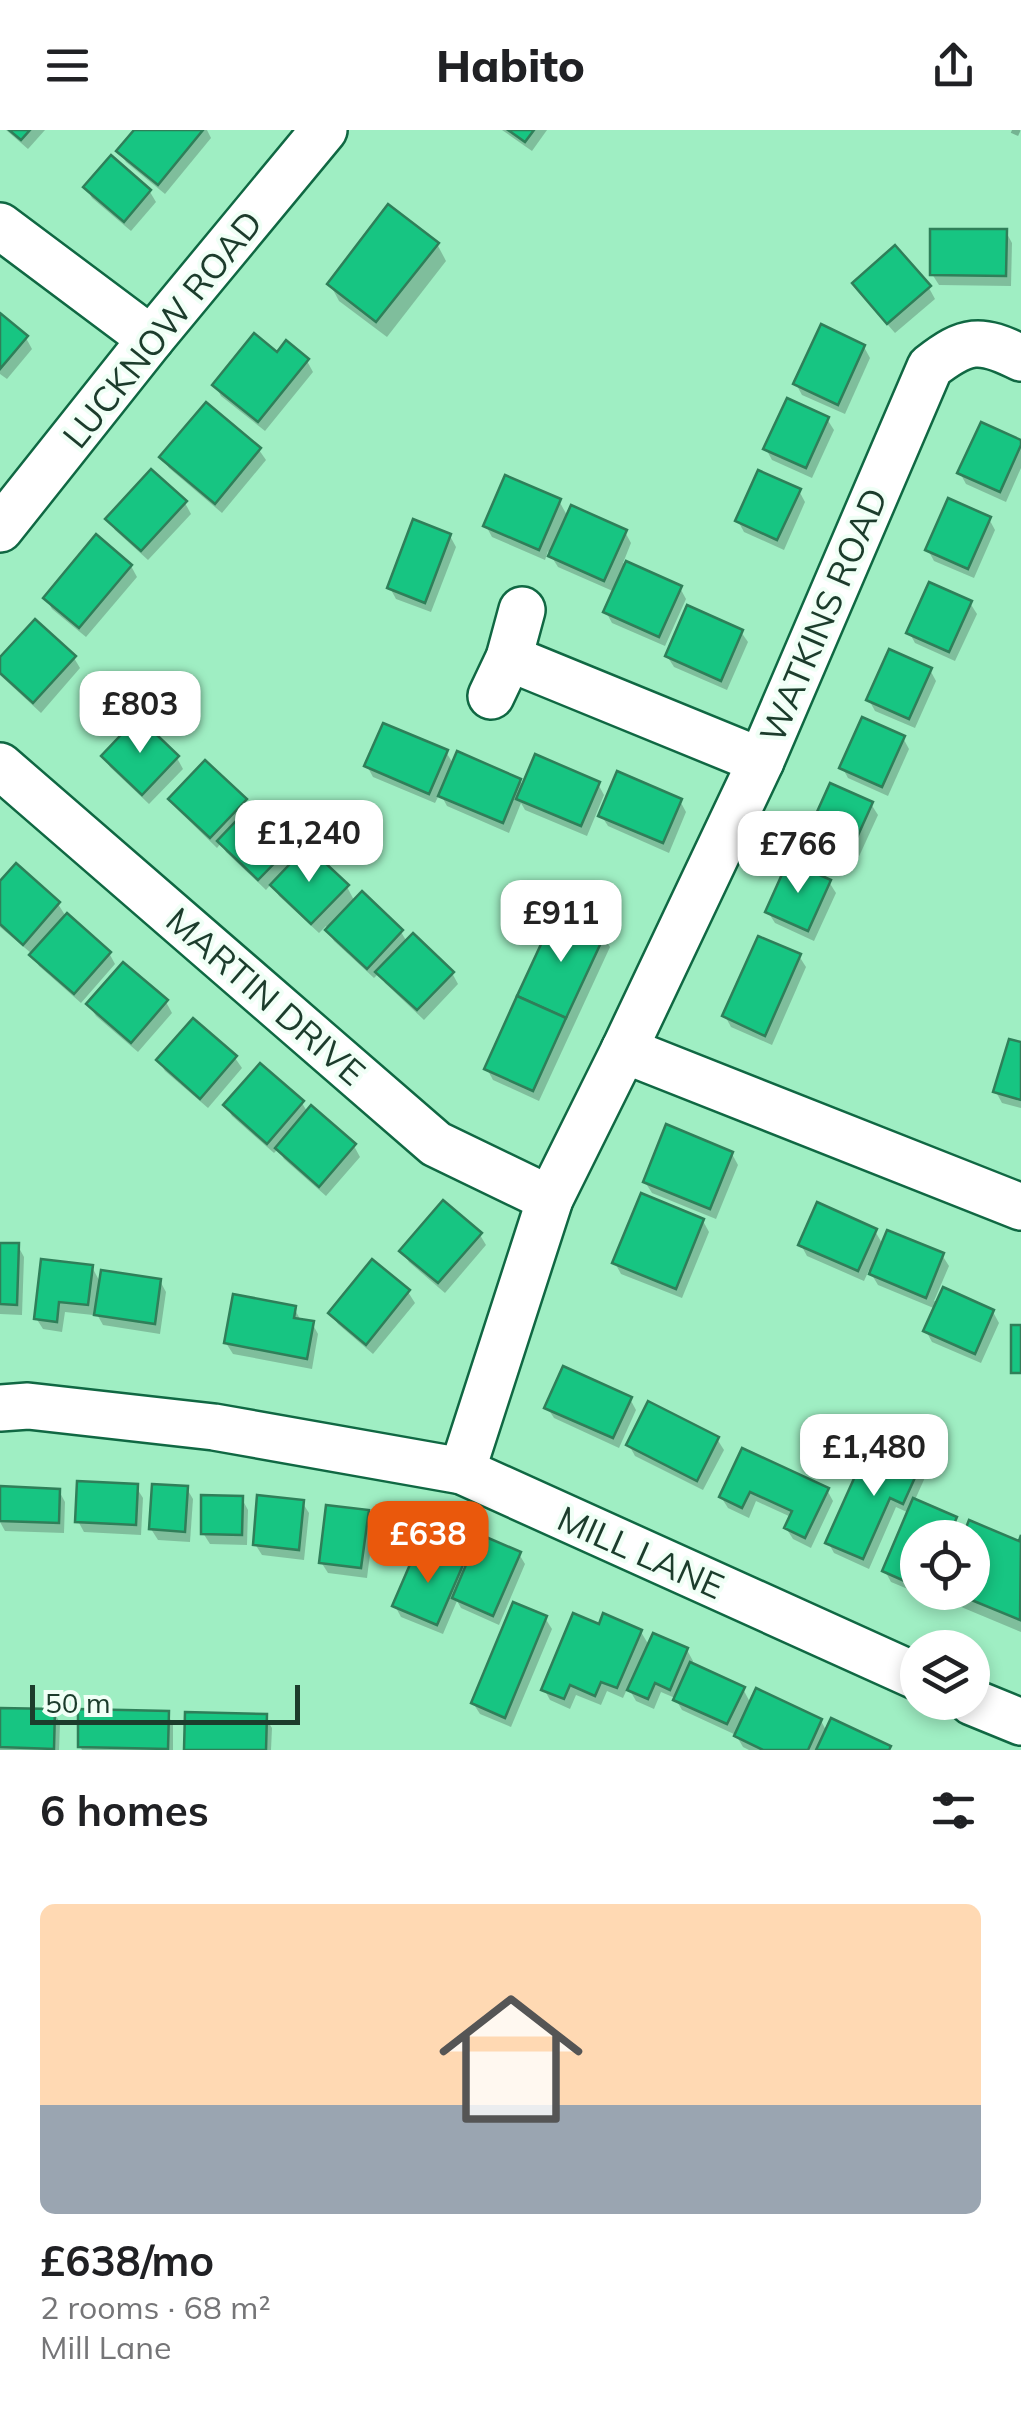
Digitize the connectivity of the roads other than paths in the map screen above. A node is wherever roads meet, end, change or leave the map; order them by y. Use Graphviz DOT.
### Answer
graph roads {
  1 [pos="324,130"];
  2 [pos="0,226"];
  3 [pos="151,339"];
  4 [pos="1021,358"];
  5 [pos="0,529"];
  6 [pos="522,610"];
  7 [pos="761,761"];
  8 [pos="0,766"];
  9 [pos="624,1050"];
  10 [pos="550,1200"];
  11 [pos="1021,1207"];
  12 [pos="0,1408"];
  13 [pos="462,1470"];
  14 [pos="900,1669"];
  15 [pos="990,1709"];
  16 [pos="1021,1722"];
  1 -- 3 [label="street, LUCKNOW ROAD"];
  2 -- 3 [label="street"];
  3 -- 5 [label="street, LUCKNOW ROAD"];
  4 -- 7 [label="street, WATKINS ROAD"];
  6 -- 7 [label="street"];
  7 -- 9 [label="street, WATKINS ROAD"];
  8 -- 10 [label="street, MARTIN DRIVE"];
  9 -- 10 [label="street, WATKINS ROAD"];
  9 -- 11 [label="street"];
  10 -- 13 [label="street, WATKINS ROAD"];
  12 -- 13 [label="street, MILL LANE"];
  13 -- 14 [label="street, MILL LANE"];
  15 -- 16 [label="street"];
}
